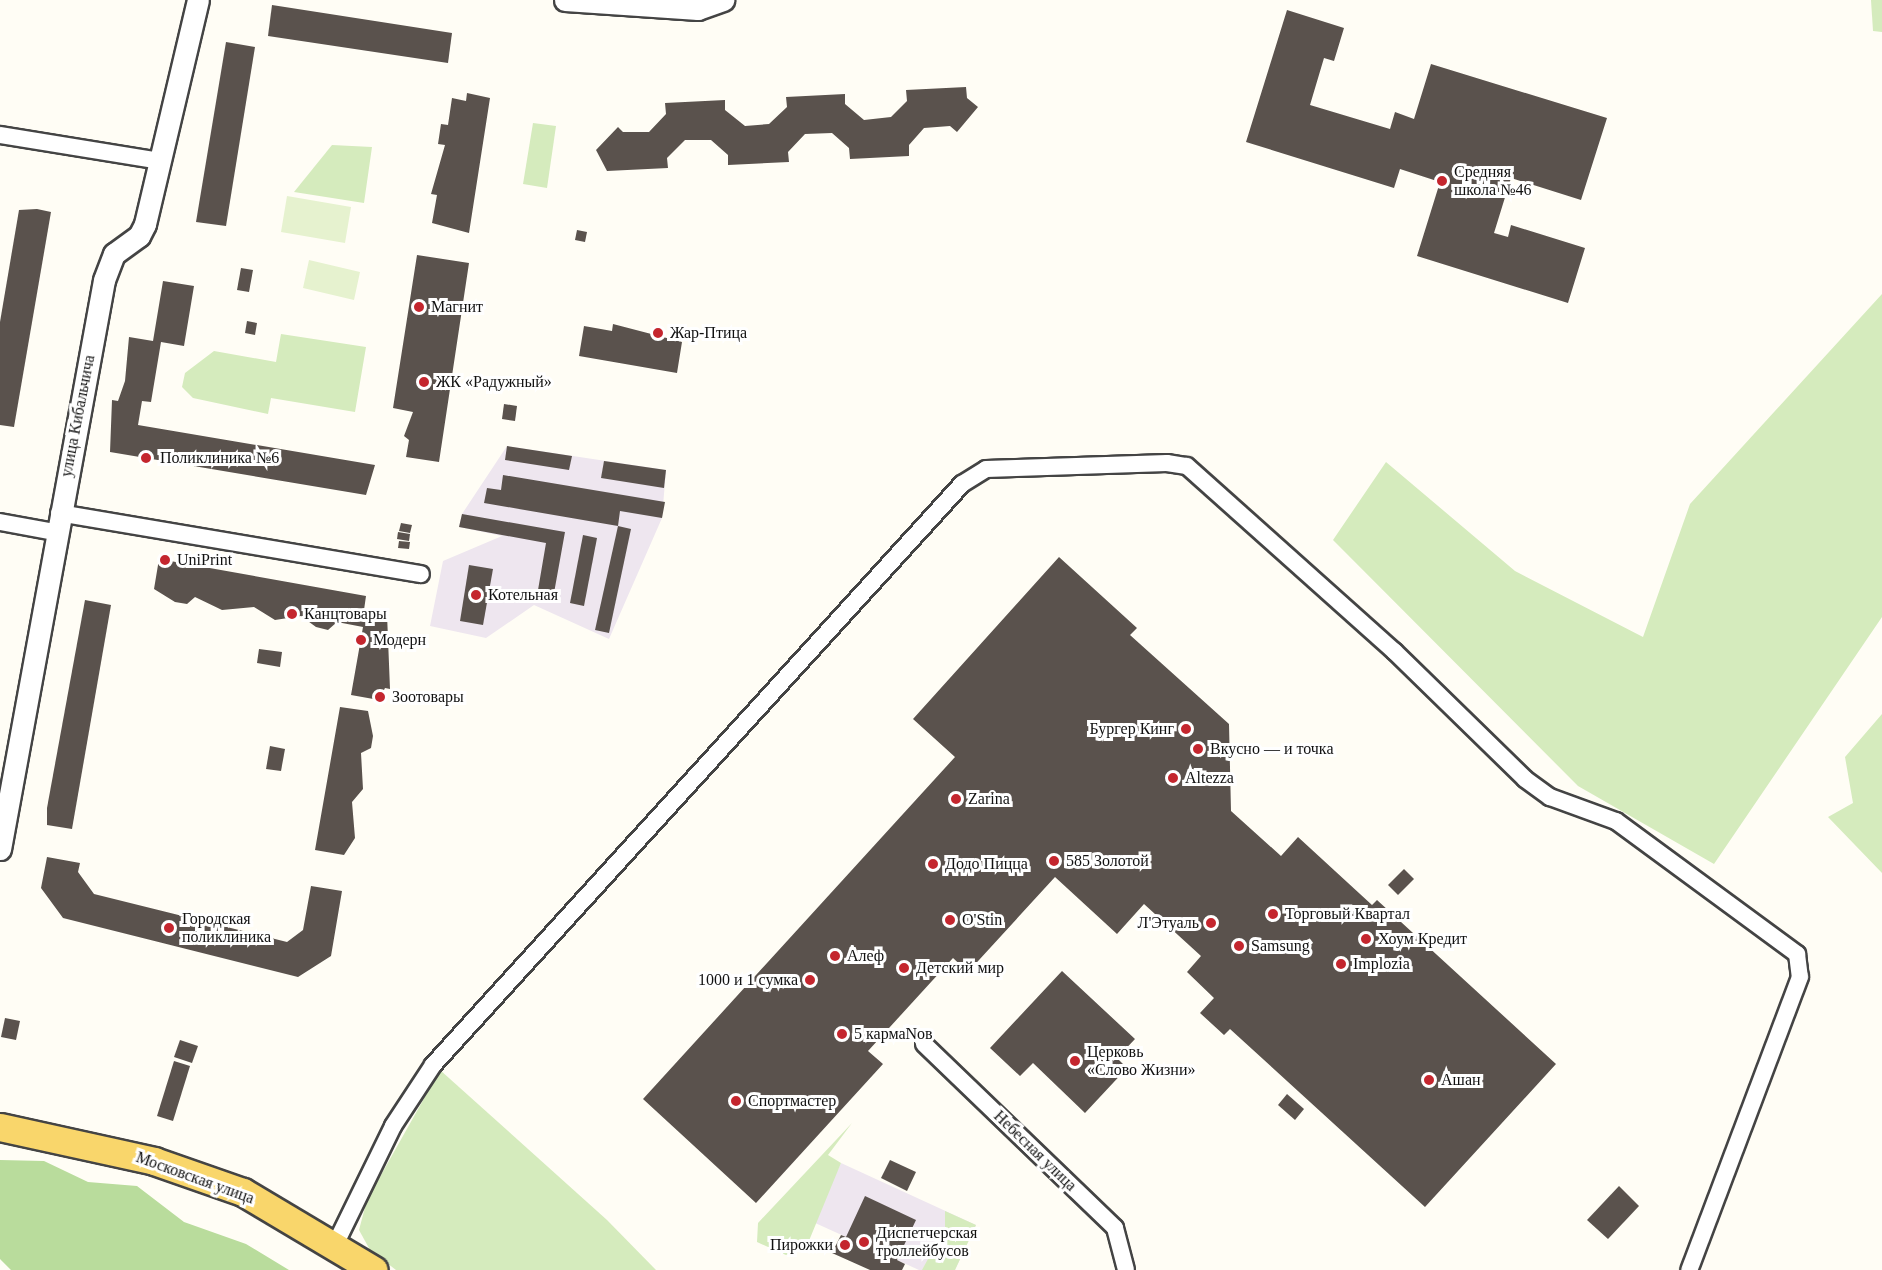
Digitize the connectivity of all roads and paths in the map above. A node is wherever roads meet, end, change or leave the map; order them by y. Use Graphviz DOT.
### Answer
graph roads {
  1 [pos="198,0"];
  2 [pos="565,0"];
  3 [pos="723,0"];
  4 [pos="0,135"];
  5 [pos="161,161"];
  6 [pos="0,522"];
  7 [pos="57,522"];
  8 [pos="421,574"];
  9 [pos="0,849"];
  10 [pos="924,1044"];
  11 [pos="0,1127"];
  12 [pos="336,1243"];
  13 [pos="374,1270"];
  14 [pos="1126,1270"];
  15 [pos="1689,1270"];
  1 -- 5 [label="street, улица Кибальчича"];
  2 -- 3 [label="street"];
  4 -- 5 [label="street"];
  5 -- 7 [label="street, улица Кибальчича"];
  6 -- 7 [label="street"];
  7 -- 8 [label="street"];
  7 -- 9 [label="street, улица Кибальчича"];
  10 -- 14 [label="street, Небесная улица"];
  11 -- 12 [label="main road, Московская улица"];
  12 -- 13 [label="main road, Московская улица"];
  12 -- 15 [label="street"];
}
